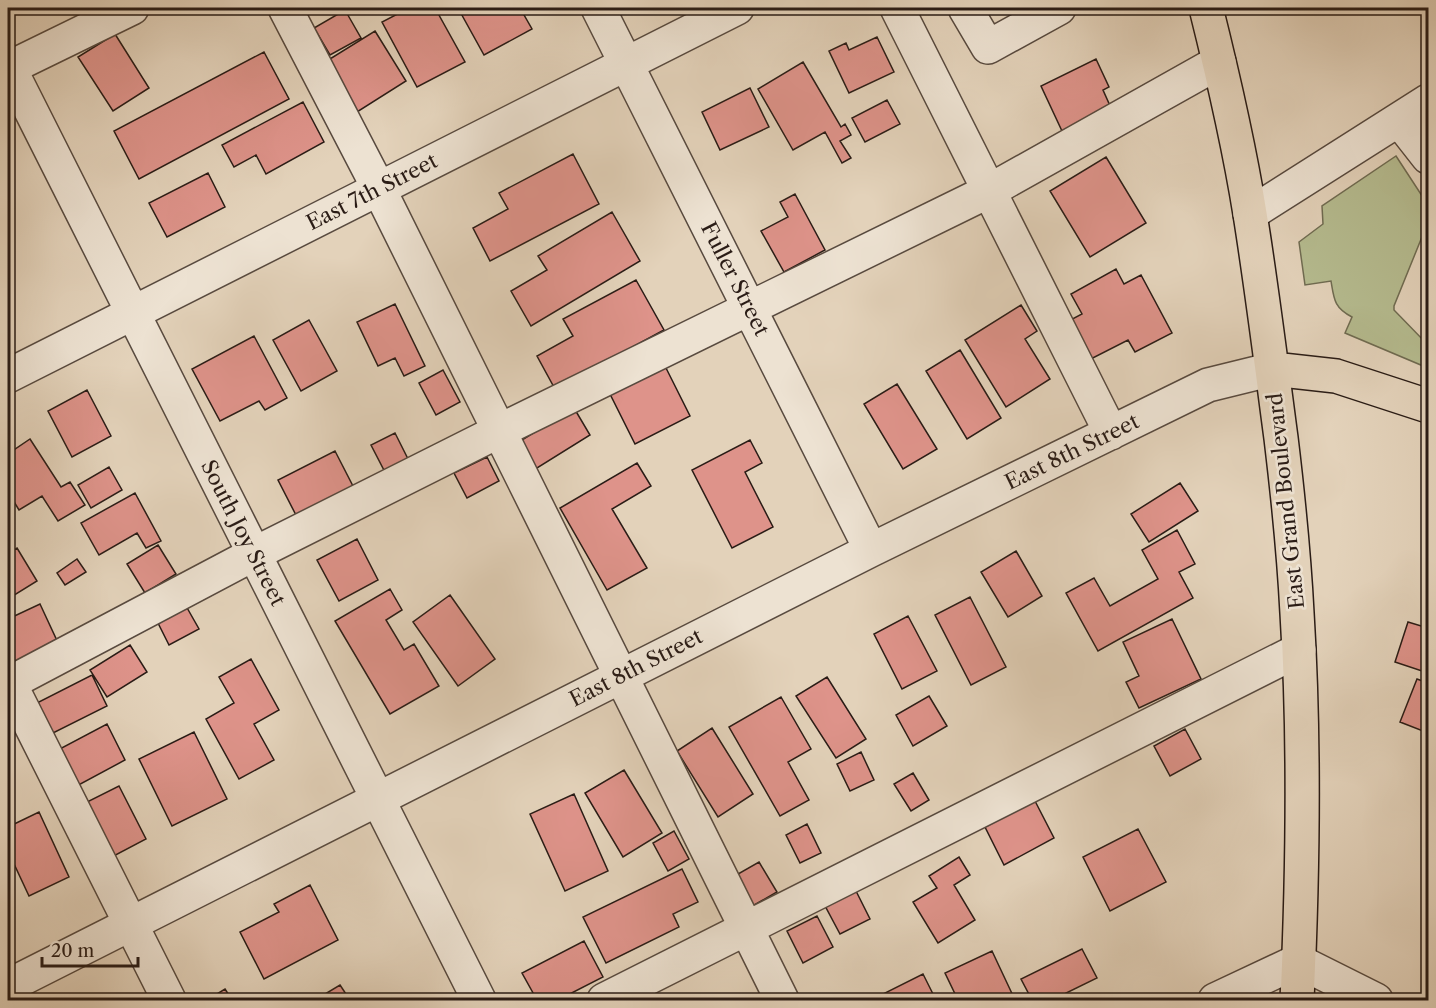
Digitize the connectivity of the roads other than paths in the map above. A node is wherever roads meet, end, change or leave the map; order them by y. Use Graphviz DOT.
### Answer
graph roads {
  1 [pos="132,8"];
  2 [pos="285,8"];
  3 [pos="598,8"];
  4 [pos="737,8"];
  5 [pos="965,8"];
  6 [pos="1059,8"];
  7 [pos="1206,8"];
  8 [pos="906,11"];
  9 [pos="1219,62"];
  10 [pos="626,63"];
  11 [pos="8,66"];
  12 [pos="1428,101"];
  13 [pos="1399,120"];
  14 [pos="1428,157"];
  15 [pos="379,189"];
  16 [pos="988,191"];
  17 [pos="1250,214"];
  18 [pos="750,308"];
  19 [pos="133,312"];
  20 [pos="1273,369"];
  21 [pos="8,376"];
  22 [pos="1428,406"];
  23 [pos="499,431"];
  24 [pos="1111,433"];
  25 [pos="871,550"];
  26 [pos="254,554"];
  27 [pos="1299,650"];
  28 [pos="621,676"];
  29 [pos="8,682"];
  30 [pos="378,799"];
  31 [pos="130,924"];
  32 [pos="747,929"];
  33 [pos="1298,961"];
  34 [pos="8,986"];
  35 [pos="169,1000"];
  36 [pos="479,1000"];
  37 [pos="604,1000"];
  38 [pos="782,1000"];
  39 [pos="1215,1000"];
  40 [pos="1296,1000"];
  41 [pos="1376,1000"];
  1 -- 11 [label="street"];
  2 -- 15 [label="street"];
  3 -- 10 [label="street, Fuller Street"];
  4 -- 10 [label="street, East 7th Street"];
  5 -- 6 [label="street"];
  7 -- 9 [label="main road, East Grand Boulevard"];
  8 -- 16 [label="street"];
  9 -- 16 [label="street"];
  9 -- 17 [label="main road, East Grand Boulevard"];
  10 -- 15 [label="street, East 7th Street"];
  10 -- 18 [label="street, Fuller Street"];
  11 -- 19 [label="street, South Joy Street"];
  12 -- 13 [label="street"];
  13 -- 14 [label="street"];
  13 -- 17 [label="street"];
  15 -- 19 [label="street, East 7th Street"];
  15 -- 23 [label="street"];
  16 -- 18 [label="street"];
  16 -- 24 [label="street"];
  17 -- 20 [label="main road, East Grand Boulevard"];
  18 -- 23 [label="street"];
  18 -- 25 [label="street, Fuller Street"];
  19 -- 21 [label="street, East 7th Street"];
  19 -- 26 [label="street, South Joy Street"];
  20 -- 22 [label="main road"];
  20 -- 24 [label="street, East 8th Street"];
  20 -- 27 [label="main road, East Grand Boulevard"];
  23 -- 26 [label="street"];
  23 -- 28 [label="street"];
  24 -- 25 [label="street, East 8th Street"];
  25 -- 28 [label="street, East 8th Street"];
  26 -- 29 [label="street"];
  26 -- 30 [label="street, South Joy Street"];
  27 -- 32 [label="street"];
  27 -- 33 [label="main road, East Grand Boulevard"];
  28 -- 30 [label="street, East 8th Street"];
  28 -- 32 [label="street"];
  29 -- 31 [label="street"];
  30 -- 31 [label="street, East 8th Street"];
  30 -- 36 [label="street, South Joy Street"];
  31 -- 34 [label="street, East 8th Street"];
  31 -- 35 [label="street"];
  32 -- 37 [label="street"];
  32 -- 38 [label="street"];
  33 -- 39 [label="street"];
  33 -- 40 [label="main road, East Grand Boulevard"];
  33 -- 41 [label="street"];
}
